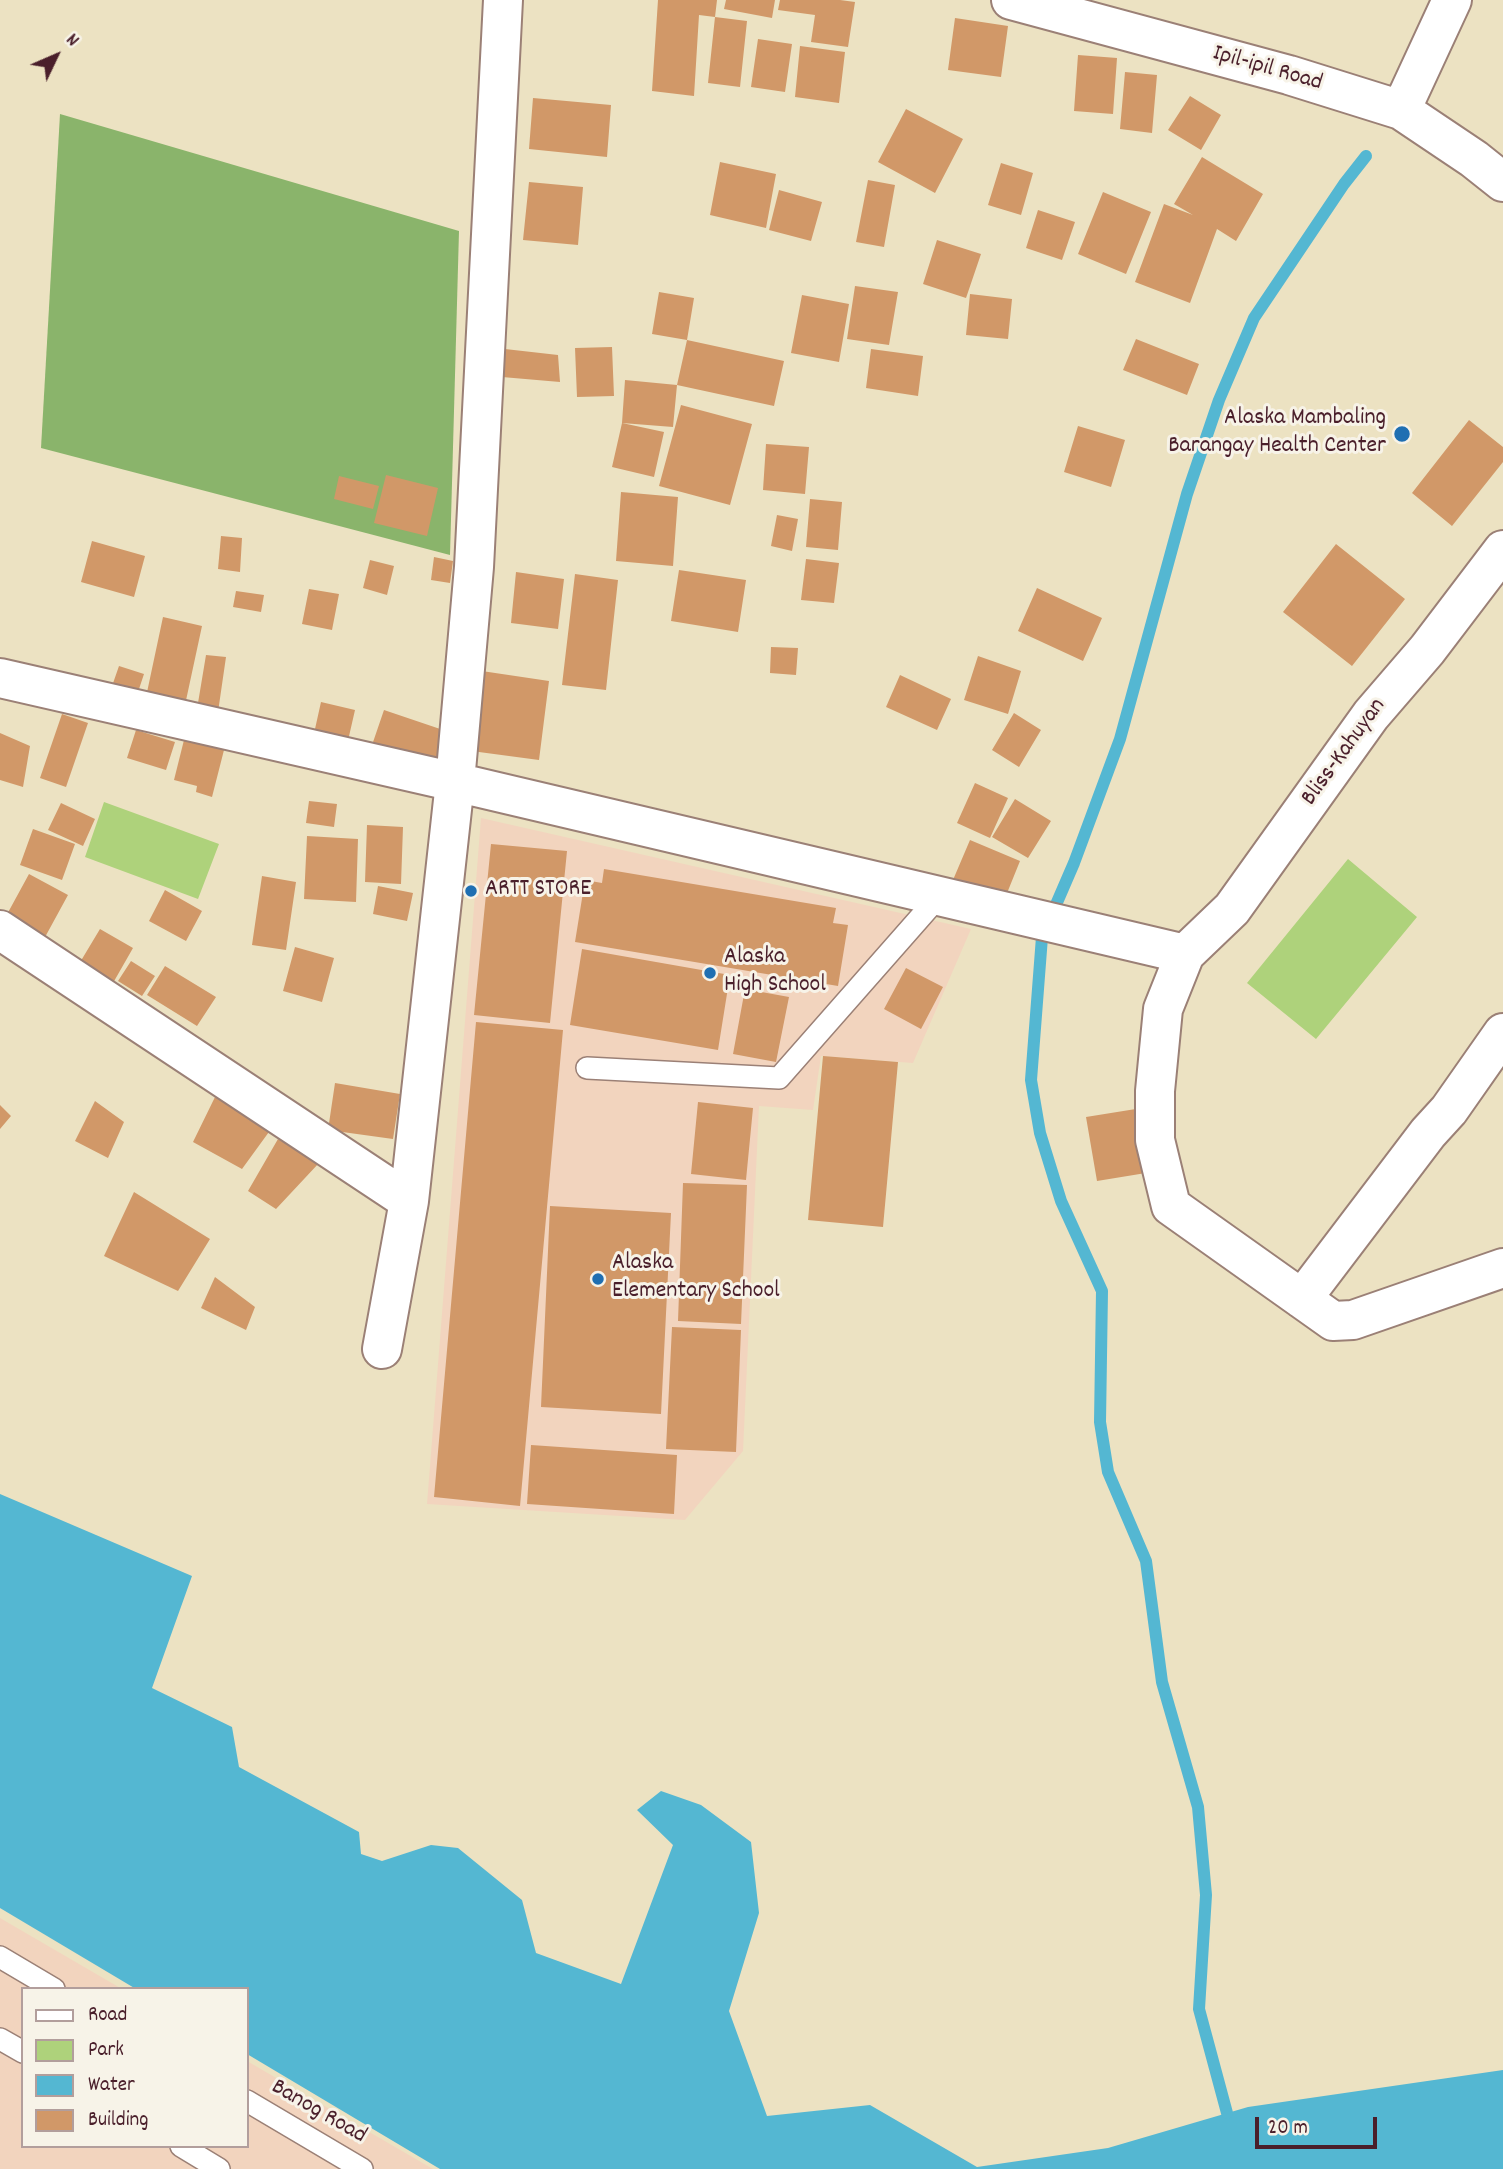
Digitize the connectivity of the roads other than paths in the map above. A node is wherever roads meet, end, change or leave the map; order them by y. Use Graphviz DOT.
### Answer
graph roads {
  1 [pos="503,0"];
  2 [pos="1451,0"];
  3 [pos="1034,3"];
  4 [pos="1401,110"];
  5 [pos="1503,182"];
  6 [pos="1503,550"];
  7 [pos="0,678"];
  8 [pos="455,782"];
  9 [pos="940,895"];
  10 [pos="0,930"];
  11 [pos="1185,954"];
  12 [pos="1503,1033"];
  13 [pos="587,1068"];
  14 [pos="409,1200"];
  15 [pos="1503,1268"];
  16 [pos="1301,1299"];
  17 [pos="382,1349"];
  18 [pos="0,1957"];
  19 [pos="51,1987"];
  20 [pos="0,2039"];
  21 [pos="21,2051"];
  22 [pos="248,2102"];
  23 [pos="184,2148"];
  24 [pos="219,2169"];
  25 [pos="362,2169"];
  1 -- 8 [label="street"];
  2 -- 4 [label="street"];
  3 -- 4 [label="street, Ipil-ipil Road"];
  4 -- 5 [label="street, Ipil-ipil Road"];
  6 -- 11 [label="street, Bliss-Kahuyan"];
  7 -- 8 [label="street"];
  8 -- 9 [label="street"];
  8 -- 14 [label="street"];
  9 -- 11 [label="street"];
  9 -- 13 [label="lane"];
  10 -- 14 [label="street"];
  11 -- 16 [label="street"];
  12 -- 16 [label="street"];
  14 -- 17 [label="street"];
  15 -- 16 [label="street"];
  18 -- 19 [label="lane"];
  20 -- 21 [label="lane"];
  22 -- 25 [label="lane, Banog Road"];
  23 -- 24 [label="lane"];
}
